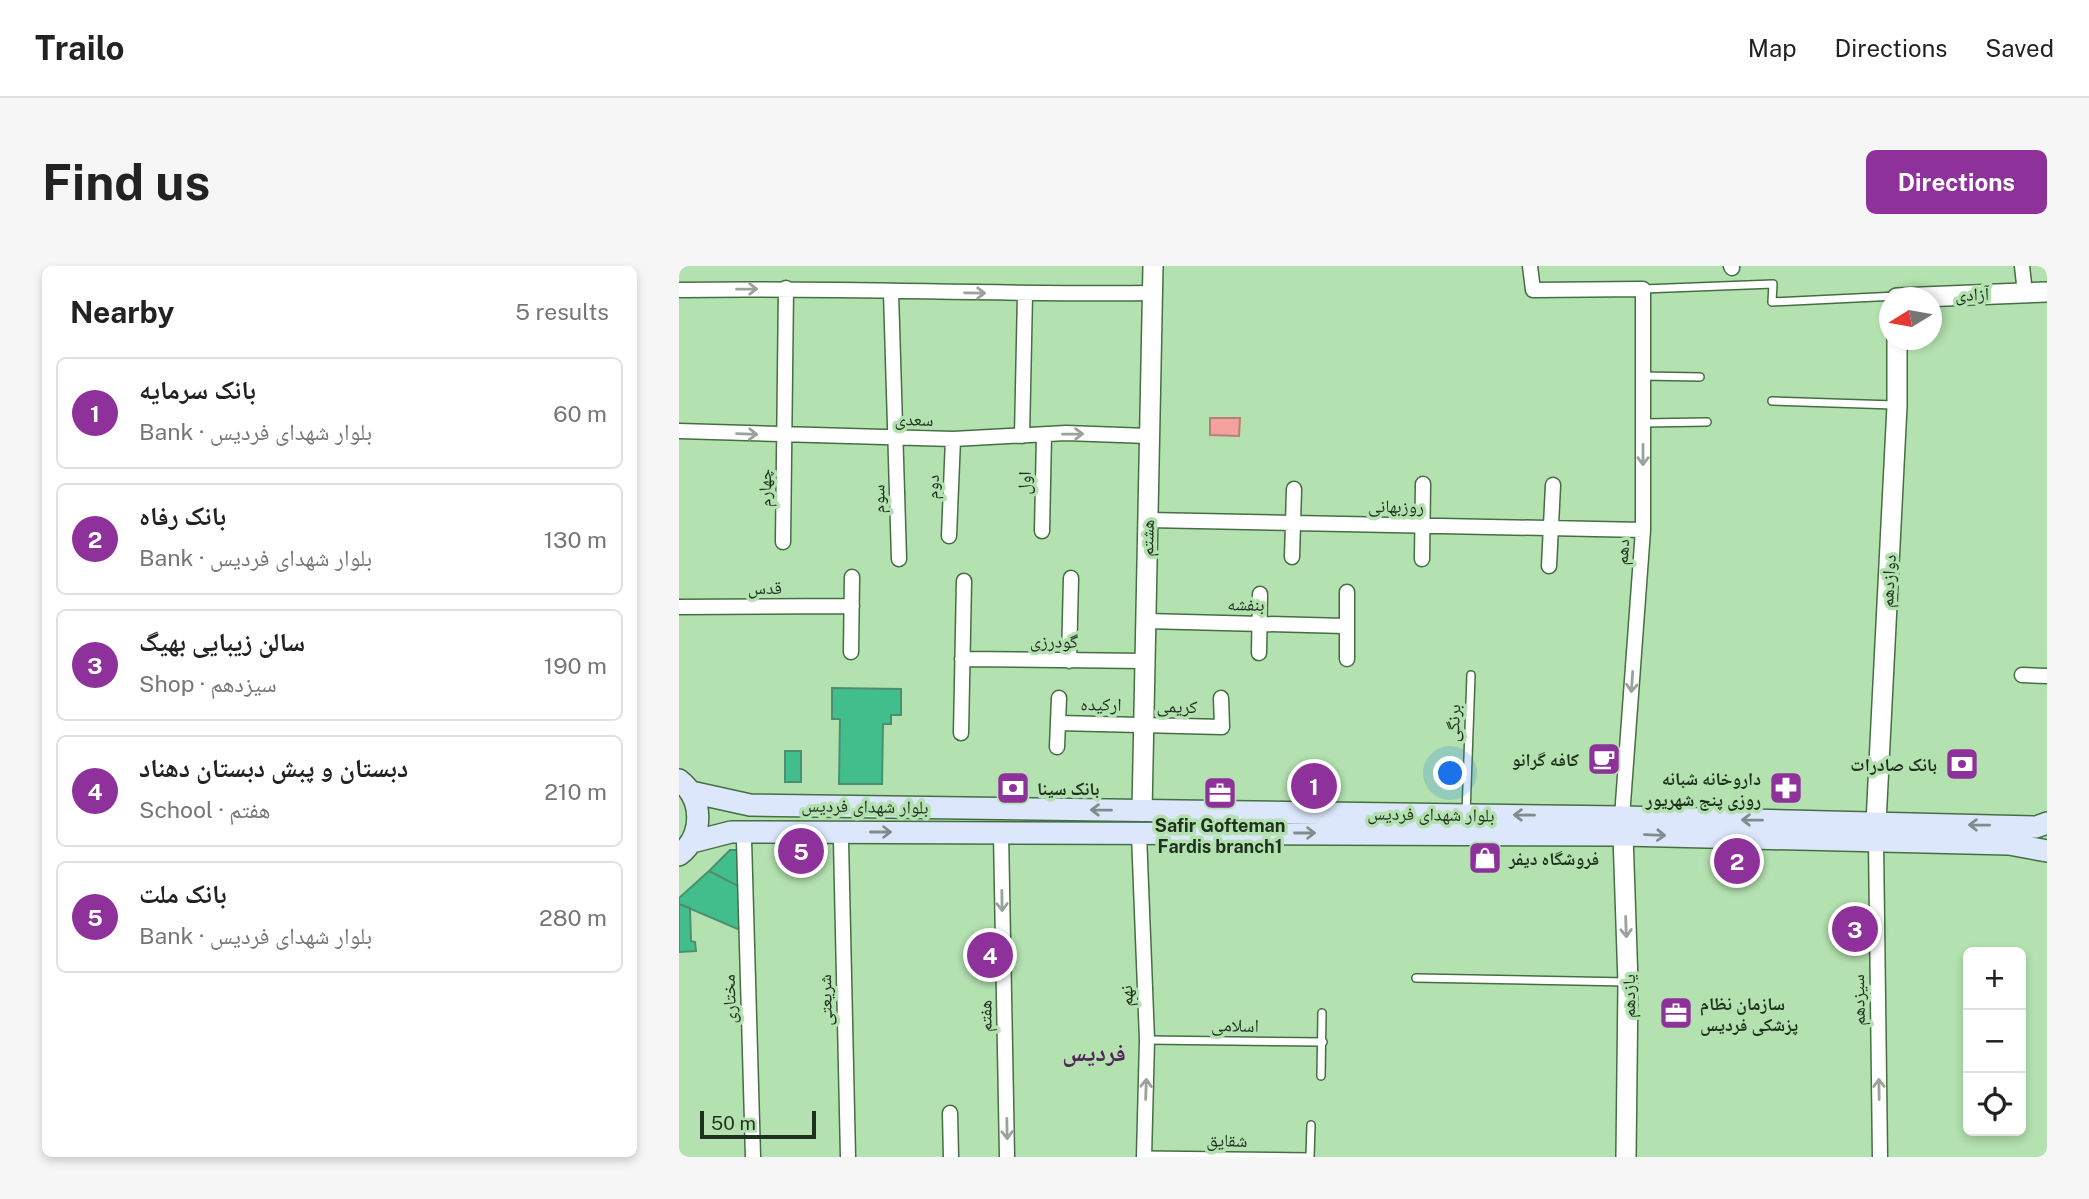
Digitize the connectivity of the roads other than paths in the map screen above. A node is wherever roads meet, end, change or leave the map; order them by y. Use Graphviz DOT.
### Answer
graph roads {
  1 [pos="1153,266"];
  2 [pos="1530,266"];
  3 [pos="2022,266"];
  4 [pos="786,288"];
  5 [pos="1643,289"];
  6 [pos="679,290"];
  7 [pos="891,292"];
  8 [pos="2047,292"];
  9 [pos="1152,293"];
  10 [pos="2025,293"];
  11 [pos="1025,295"];
  12 [pos="1942,296"];
  13 [pos="1879,298"];
  14 [pos="1897,350"];
  15 [pos="1643,376"];
  16 [pos="1700,377"];
  17 [pos="1772,401"];
  18 [pos="1897,406"];
  19 [pos="1707,422"];
  20 [pos="1643,423"];
  21 [pos="679,432"];
  22 [pos="783,435"];
  23 [pos="1044,435"];
  24 [pos="1023,436"];
  25 [pos="1148,436"];
  26 [pos="896,438"];
  27 [pos="953,439"];
  28 [pos="1423,484"];
  29 [pos="1553,485"];
  30 [pos="1294,489"];
  31 [pos="1148,520"];
  32 [pos="1294,523"];
  33 [pos="1422,526"];
  34 [pos="1551,528"];
  35 [pos="1643,530"];
  36 [pos="1042,531"];
  37 [pos="949,536"];
  38 [pos="783,542"];
  39 [pos="1292,557"];
  40 [pos="899,559"];
  41 [pos="1422,559"];
  42 [pos="1549,565"];
  43 [pos="852,577"];
  44 [pos="1070,578"];
  45 [pos="964,581"];
  46 [pos="1347,592"];
  47 [pos="1260,594"];
  48 [pos="852,606"];
  49 [pos="679,607"];
  50 [pos="1146,621"];
  51 [pos="1260,624"];
  52 [pos="1345,626"];
  53 [pos="851,652"];
  54 [pos="1259,653"];
  55 [pos="962,659"];
  56 [pos="1347,659"];
  57 [pos="1069,661"];
  58 [pos="1145,662"];
  59 [pos="1471,675"];
  60 [pos="2022,676"];
  61 [pos="2047,676"];
  62 [pos="1059,698"];
  63 [pos="1221,698"];
  64 [pos="1058,723"];
  65 [pos="1144,724"];
  66 [pos="961,733"];
  67 [pos="1057,747"];
  68 [pos="685,786"];
  69 [pos="1142,811"];
  70 [pos="1466,814"];
  71 [pos="2047,823"];
  72 [pos="1622,826"];
  73 [pos="1876,832"];
  74 [pos="1001,833"];
  75 [pos="1139,834"];
  76 [pos="744,840"];
  77 [pos="841,841"];
  78 [pos="685,848"];
  79 [pos="2047,851"];
  80 [pos="1416,978"];
  81 [pos="1628,982"];
  82 [pos="1322,1013"];
  83 [pos="1147,1040"];
  84 [pos="1323,1042"];
  85 [pos="1321,1076"];
  86 [pos="950,1113"];
  87 [pos="1311,1125"];
  88 [pos="1144,1156"];
  89 [pos="753,1157"];
  90 [pos="848,1157"];
  91 [pos="950,1157"];
  92 [pos="1007,1157"];
  93 [pos="1310,1157"];
  94 [pos="1626,1157"];
  95 [pos="1880,1157"];
  1 -- 9 [label="street, هشتم"];
  2 -- 5 [label="street"];
  3 -- 10 [label="street"];
  6 -- 4 [label="street, one-way"];
  4 -- 7 [label="street"];
  4 -- 22 [label="street, چهارم"];
  5 -- 13 [label="lane"];
  5 -- 15 [label="street, دهم"];
  7 -- 11 [label="street, one-way"];
  7 -- 26 [label="street, سوم"];
  8 -- 10 [label="street, آزادی"];
  9 -- 11 [label="street"];
  9 -- 25 [label="street, هشتم"];
  10 -- 12 [label="street, آزادی"];
  11 -- 24 [label="street"];
  14 -- 18 [label="street, دوازدهم"];
  15 -- 16 [label="lane"];
  15 -- 20 [label="street, دهم"];
  17 -- 18 [label="lane"];
  18 -- 73 [label="street, دوازدهم"];
  19 -- 20 [label="lane"];
  20 -- 35 [label="street, دهم, one-way"];
  21 -- 22 [label="street, سعدی, one-way"];
  22 -- 26 [label="street, سعدی"];
  22 -- 38 [label="street, چهارم"];
  23 -- 24 [label="street, سعدی"];
  23 -- 25 [label="street, سعدی, one-way"];
  23 -- 36 [label="street, اول"];
  24 -- 27 [label="street, سعدی"];
  25 -- 31 [label="street, هشتم"];
  26 -- 27 [label="street, سعدی"];
  26 -- 40 [label="street, سوم"];
  27 -- 37 [label="street, دوم"];
  28 -- 33 [label="street"];
  29 -- 34 [label="street"];
  30 -- 32 [label="street"];
  31 -- 32 [label="street, روزبهانی"];
  31 -- 50 [label="street, هشتم"];
  32 -- 33 [label="street, روزبهانی"];
  32 -- 39 [label="street"];
  33 -- 34 [label="street, روزبهانی"];
  33 -- 41 [label="street"];
  34 -- 35 [label="street, روزبهانی"];
  34 -- 42 [label="street"];
  35 -- 72 [label="street, دهم, one-way"];
  43 -- 48 [label="street"];
  44 -- 57 [label="street"];
  45 -- 55 [label="street"];
  46 -- 52 [label="street"];
  47 -- 51 [label="street"];
  48 -- 49 [label="street, قدس"];
  48 -- 53 [label="street"];
  50 -- 51 [label="street, بنفشه"];
  50 -- 58 [label="street, هشتم"];
  51 -- 52 [label="street, بنفشه"];
  51 -- 54 [label="street"];
  52 -- 56 [label="street"];
  55 -- 57 [label="street, گودرزی"];
  55 -- 66 [label="street"];
  57 -- 58 [label="street, گودرزی"];
  58 -- 65 [label="street, هشتم"];
  59 -- 70 [label="lane, برنگی"];
  60 -- 61 [label="street"];
  62 -- 64 [label="street"];
  63 -- 65 [label="street, کریمی"];
  64 -- 65 [label="street, ارکیده"];
  64 -- 67 [label="street"];
  65 -- 69 [label="street, هشتم"];
  69 -- 68 [label="main road, بلوار شهدای فردیس, one-way"];
  68 -- 78 [label="main road"];
  69 -- 70 [label="main road, بلوار شهدای فردیس"];
  72 -- 70 [label="main road, بلوار شهدای فردیس, one-way"];
  71 -- 73 [label="main road, بلوار شهدای فردیس, one-way"];
  72 -- 73 [label="main road, بلوار شهدای فردیس"];
  75 -- 72 [label="main road, بلوار شهدای فردیس, one-way"];
  72 -- 81 [label="street, یازدهم, one-way"];
  73 -- 79 [label="main road, بلوار شهدای فردیس"];
  95 -- 73 [label="street, سیزدهم, one-way"];
  74 -- 75 [label="main road, بلوار شهدای فردیس"];
  78 -- 74 [label="main road, بلوار شهدای فردیس, one-way"];
  74 -- 92 [label="street, هفتم, one-way"];
  75 -- 83 [label="street, نهم"];
  76 -- 89 [label="street, مختاری"];
  77 -- 90 [label="street, شریعتی"];
  80 -- 81 [label="lane"];
  81 -- 94 [label="street, یازدهم"];
  82 -- 84 [label="lane"];
  83 -- 84 [label="lane, اسلامی"];
  88 -- 83 [label="street, نهم, one-way"];
  84 -- 85 [label="lane"];
  86 -- 91 [label="street"];
  87 -- 93 [label="lane"];
  88 -- 93 [label="lane, شقایق"];
}
